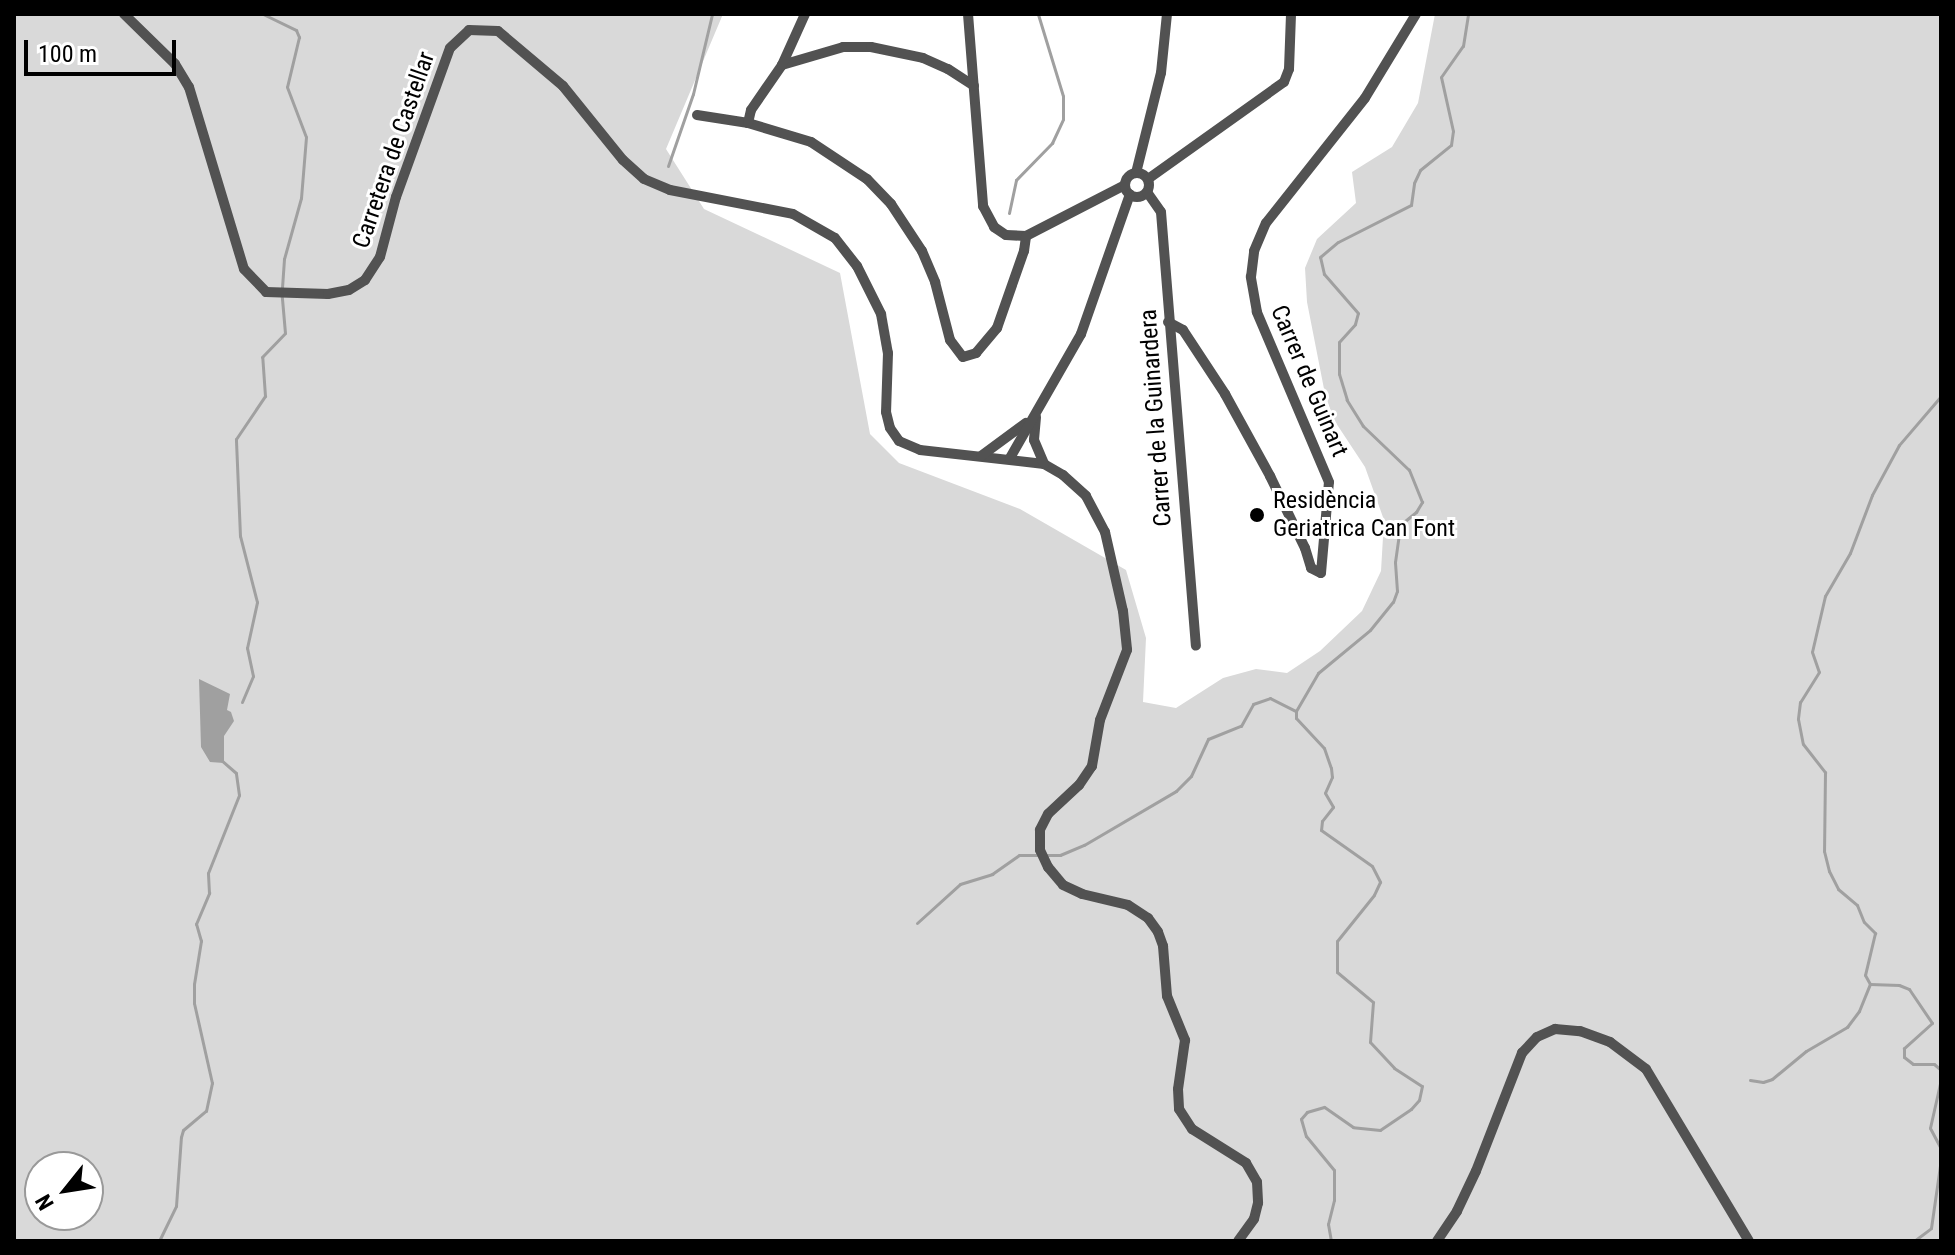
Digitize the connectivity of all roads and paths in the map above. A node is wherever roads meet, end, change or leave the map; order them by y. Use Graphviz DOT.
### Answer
graph roads {
  1 [pos="124,14"];
  2 [pos="805,14"];
  3 [pos="968,14"];
  4 [pos="1167,14"];
  5 [pos="1291,14"];
  6 [pos="1416,14"];
  7 [pos="782,65"];
  8 [pos="974,86"];
  9 [pos="697,115"];
  10 [pos="748,123"];
  11 [pos="1136,173"];
  12 [pos="1148,179"];
  13 [pos="1128,190"];
  14 [pos="1147,192"];
  15 [pos="1026,236"];
  16 [pos="1168,322"];
  17 [pos="1038,410"];
  18 [pos="981,456"];
  19 [pos="1010,458"];
  20 [pos="1044,464"];
  21 [pos="1196,646"];
  22 [pos="1238,1241"];
  23 [pos="1437,1241"];
  24 [pos="1749,1241"];
  1 -- 18 [label="street, Carretera de Castellar"];
  2 -- 7 [label="street"];
  3 -- 8 [label="street"];
  4 -- 11 [label="street"];
  5 -- 12 [label="street"];
  6 -- 16 [label="street, Carrer de Guinart"];
  7 -- 8 [label="street"];
  7 -- 10 [label="street"];
  8 -- 15 [label="street"];
  9 -- 10 [label="street"];
  10 -- 15 [label="street"];
  11 -- 12 [label="street"];
  11 -- 13 [label="street"];
  12 -- 14 [label="street"];
  13 -- 14 [label="street"];
  13 -- 15 [label="street"];
  13 -- 17 [label="street"];
  14 -- 16 [label="street, Carrer de la Guinardera"];
  16 -- 21 [label="street, Carrer de la Guinardera"];
  17 -- 18 [label="street"];
  17 -- 19 [label="street"];
  17 -- 20 [label="street"];
  18 -- 19 [label="street, Carretera de Castellar"];
  19 -- 20 [label="street, Carretera de Castellar"];
  20 -- 22 [label="street, Carretera de Castellar"];
  23 -- 24 [label="street"];
}
